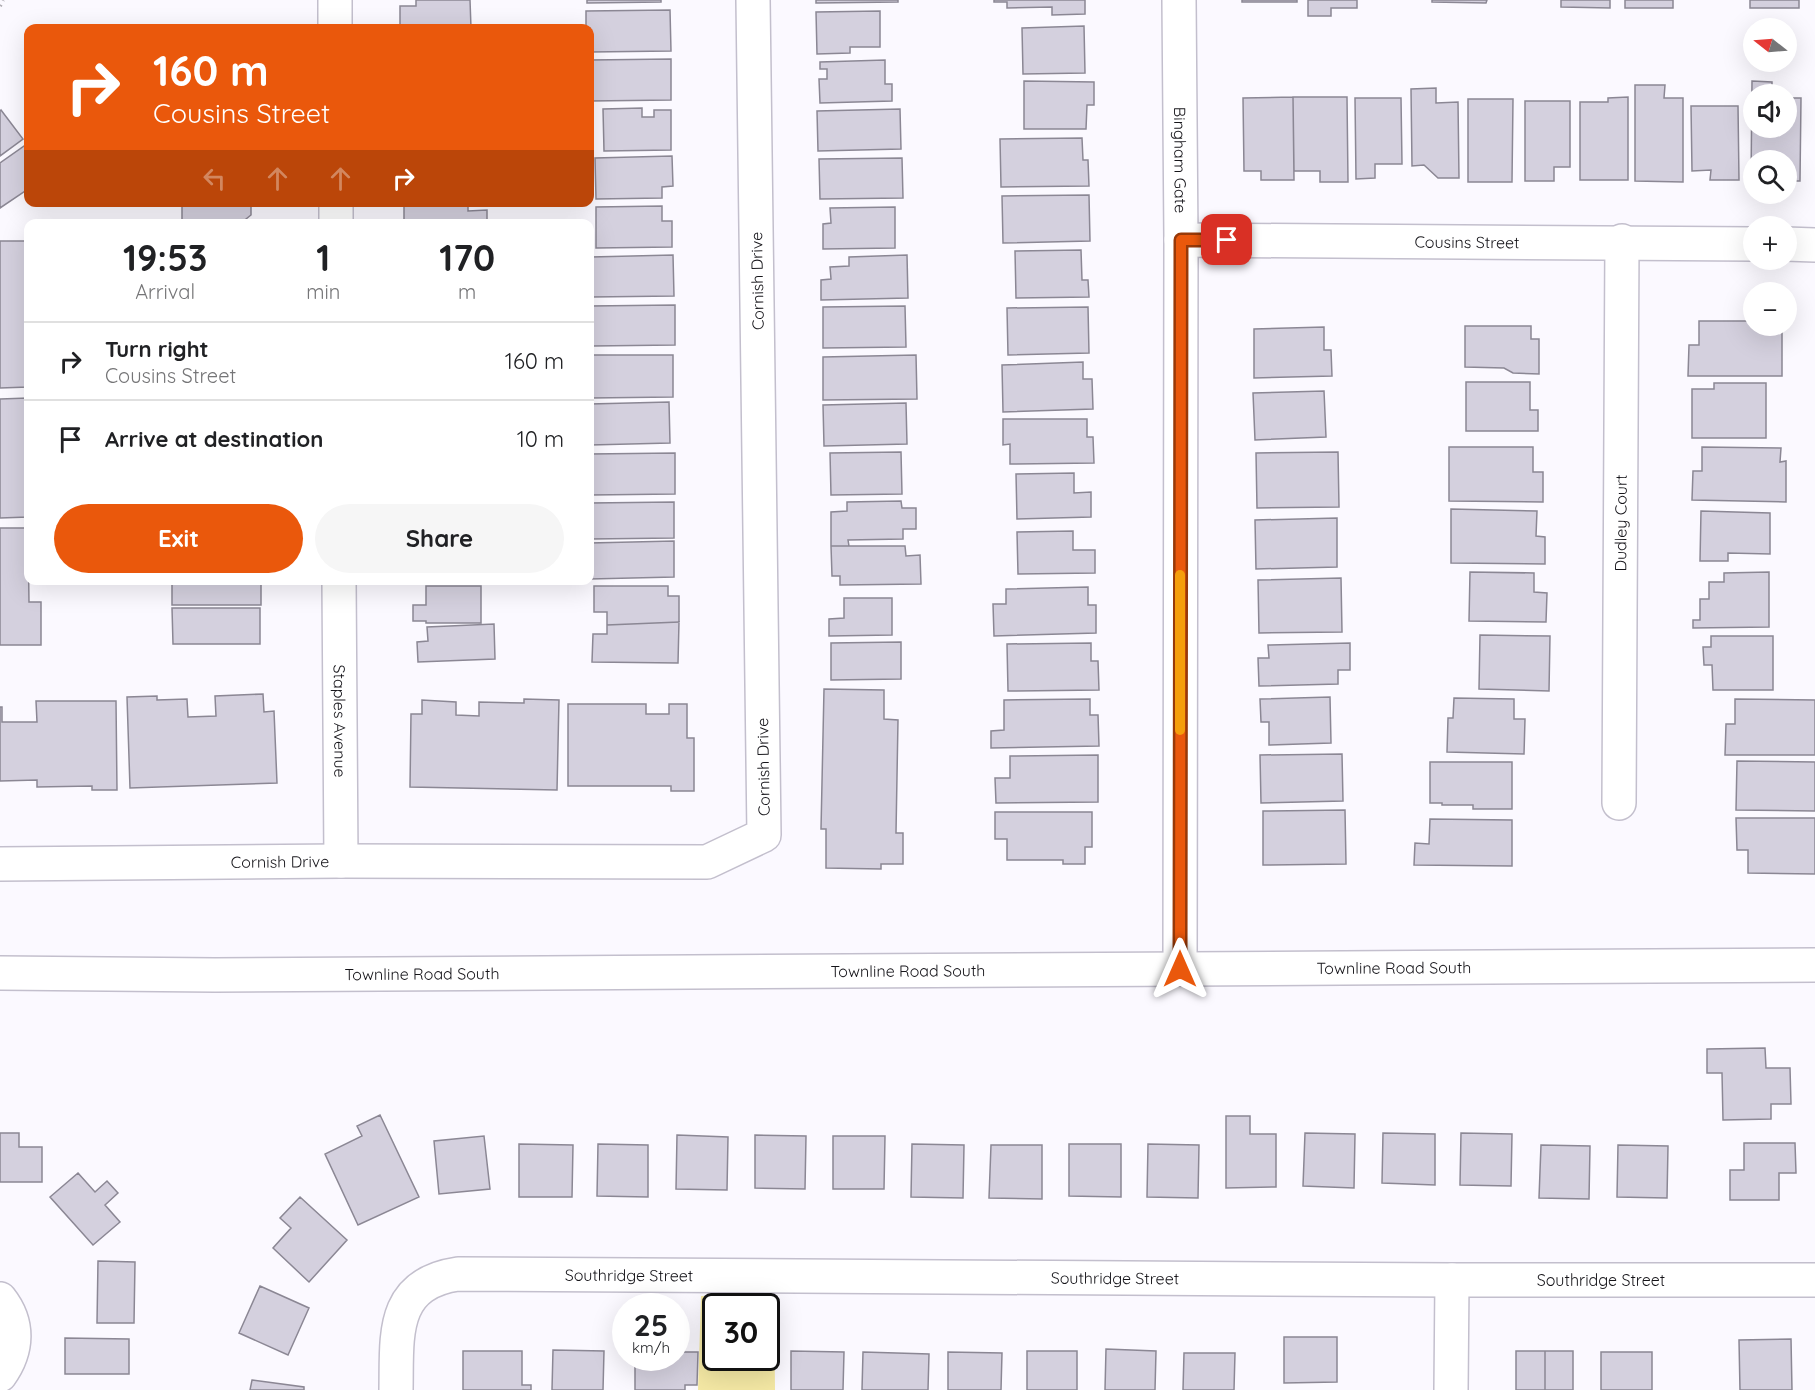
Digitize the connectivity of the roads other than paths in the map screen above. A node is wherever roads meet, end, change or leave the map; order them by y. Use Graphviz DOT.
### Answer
graph roads {
  1 [pos="335,0"];
  2 [pos="753,0"];
  3 [pos="1179,0"];
  4 [pos="335,24"];
  5 [pos="1181,240"];
  6 [pos="1622,242"];
  7 [pos="1743,244"];
  8 [pos="1797,244"];
  9 [pos="1815,245"];
  10 [pos="339,585"];
  11 [pos="1619,803"];
  12 [pos="341,861"];
  13 [pos="0,864"];
  14 [pos="1815,965"];
  15 [pos="1180,969"];
  16 [pos="0,973"];
  17 [pos="1452,1280"];
  18 [pos="1815,1280"];
  19 [pos="0,1299"];
  20 [pos="0,1375"];
  21 [pos="396,1390"];
  22 [pos="1451,1390"];
  1 -- 4 [label="street"];
  2 -- 12 [label="street, Cornish Drive"];
  3 -- 5 [label="street, Bingham Gate"];
  5 -- 6 [label="street, Cousins Street"];
  5 -- 15 [label="street, Bingham Gate"];
  6 -- 7 [label="street, Cousins Street"];
  6 -- 11 [label="street, Dudley Court"];
  8 -- 9 [label="street"];
  10 -- 12 [label="street, Staples Avenue"];
  12 -- 13 [label="street, Cornish Drive"];
  14 -- 15 [label="street, Townline Road South"];
  15 -- 16 [label="street, Townline Road South"];
  17 -- 18 [label="street, Southridge Street"];
  17 -- 21 [label="street, Southridge Street"];
  17 -- 22 [label="street"];
  19 -- 20 [label="street"];
}
